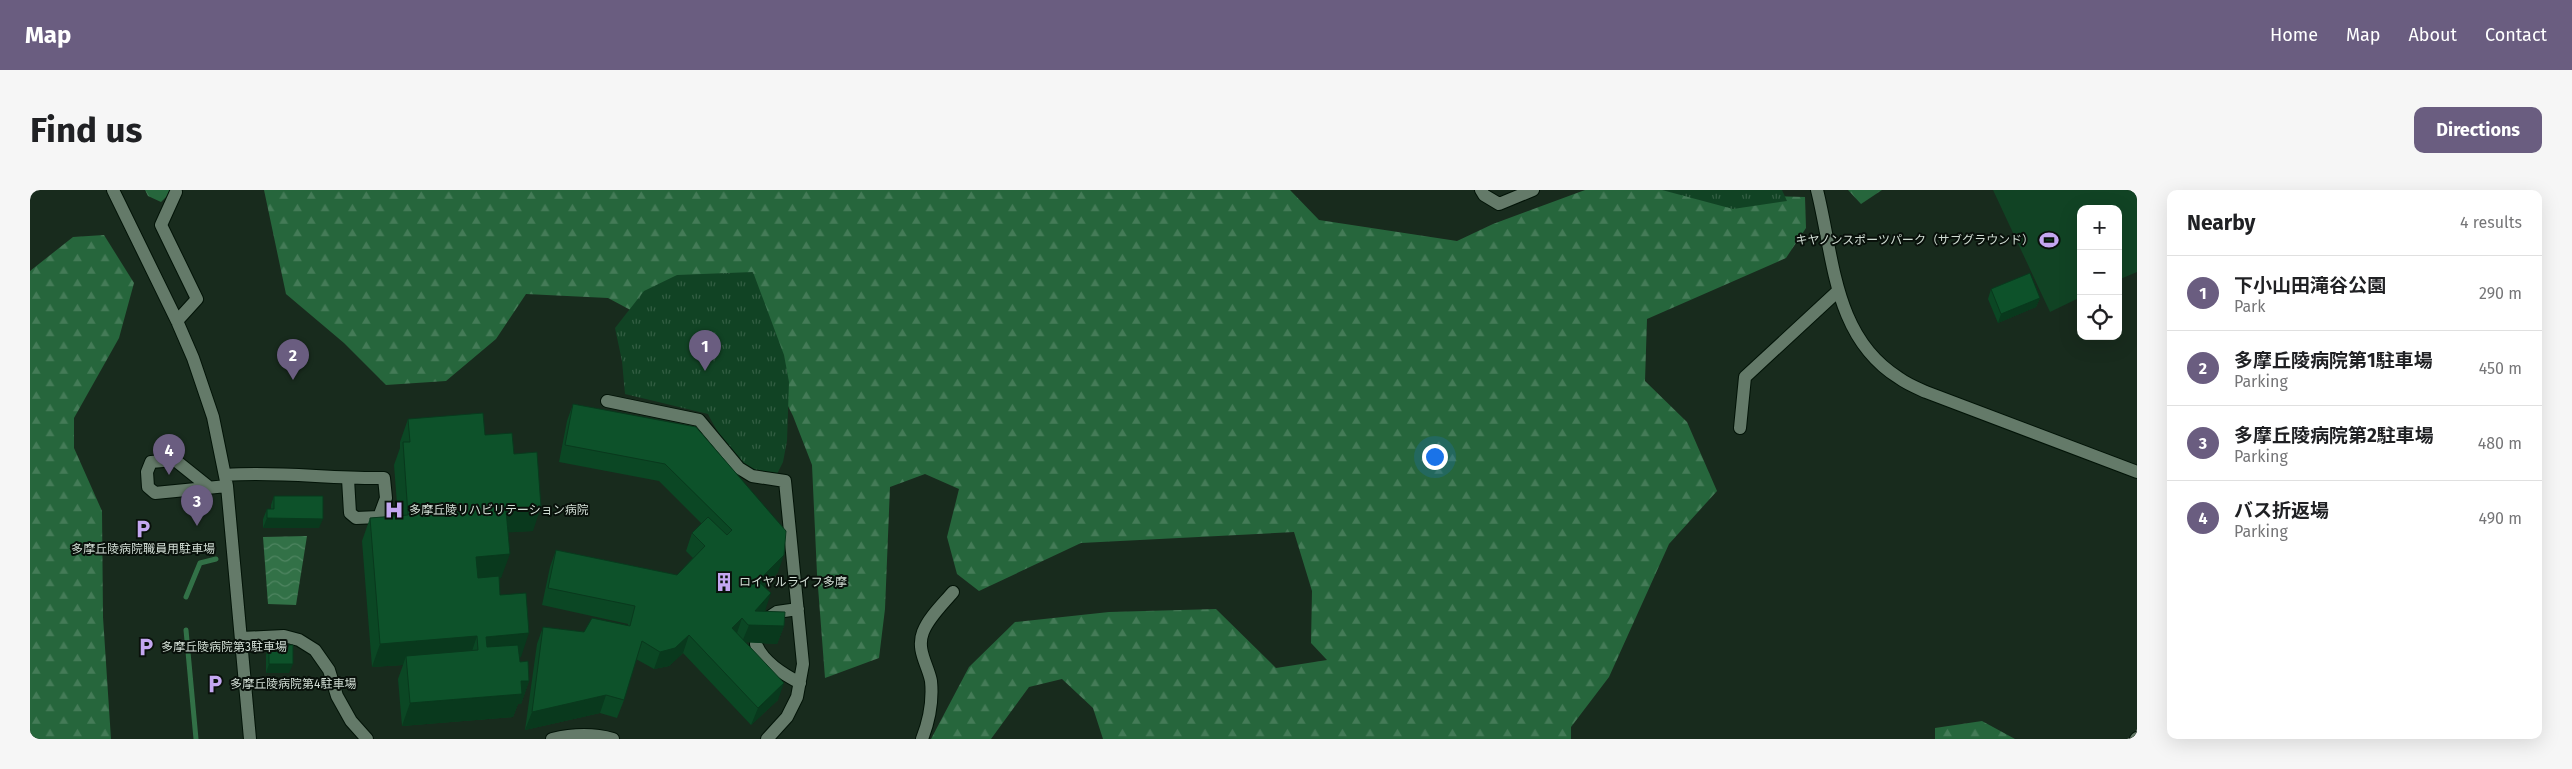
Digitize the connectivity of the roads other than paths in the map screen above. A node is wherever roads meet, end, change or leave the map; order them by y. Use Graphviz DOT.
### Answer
graph roads {
  1 [pos="114,190"];
  2 [pos="1481,190"];
  3 [pos="1533,190"];
  4 [pos="1817,190"];
  5 [pos="176,192"];
  6 [pos="1838,291"];
  7 [pos="177,321"];
  8 [pos="607,401"];
  9 [pos="1740,428"];
  10 [pos="2137,472"];
  11 [pos="348,479"];
  12 [pos="226,480"];
  13 [pos="210,488"];
  14 [pos="954,592"];
  15 [pos="798,609"];
  16 [pos="757,626"];
  17 [pos="241,638"];
  18 [pos="756,644"];
  19 [pos="800,683"];
  20 [pos="250,739"];
  21 [pos="367,739"];
  22 [pos="552,739"];
  23 [pos="613,739"];
  24 [pos="767,739"];
  25 [pos="922,739"];
  1 -- 7 [label="street"];
  2 -- 3 [label="street"];
  4 -- 6 [label="street"];
  5 -- 7 [label="street"];
  6 -- 9 [label="street"];
  6 -- 10 [label="street"];
  7 -- 12 [label="street"];
  8 -- 15 [label="street"];
  11 -- 12 [label="street"];
  12 -- 13 [label="street"];
  12 -- 17 [label="street"];
  13 -- 13 [label="street"];
  14 -- 25 [label="street"];
  15 -- 16 [label="street"];
  15 -- 19 [label="street"];
  17 -- 20 [label="street"];
  17 -- 21 [label="street"];
  18 -- 19 [label="street"];
  19 -- 24 [label="street"];
  22 -- 23 [label="street"];
}
